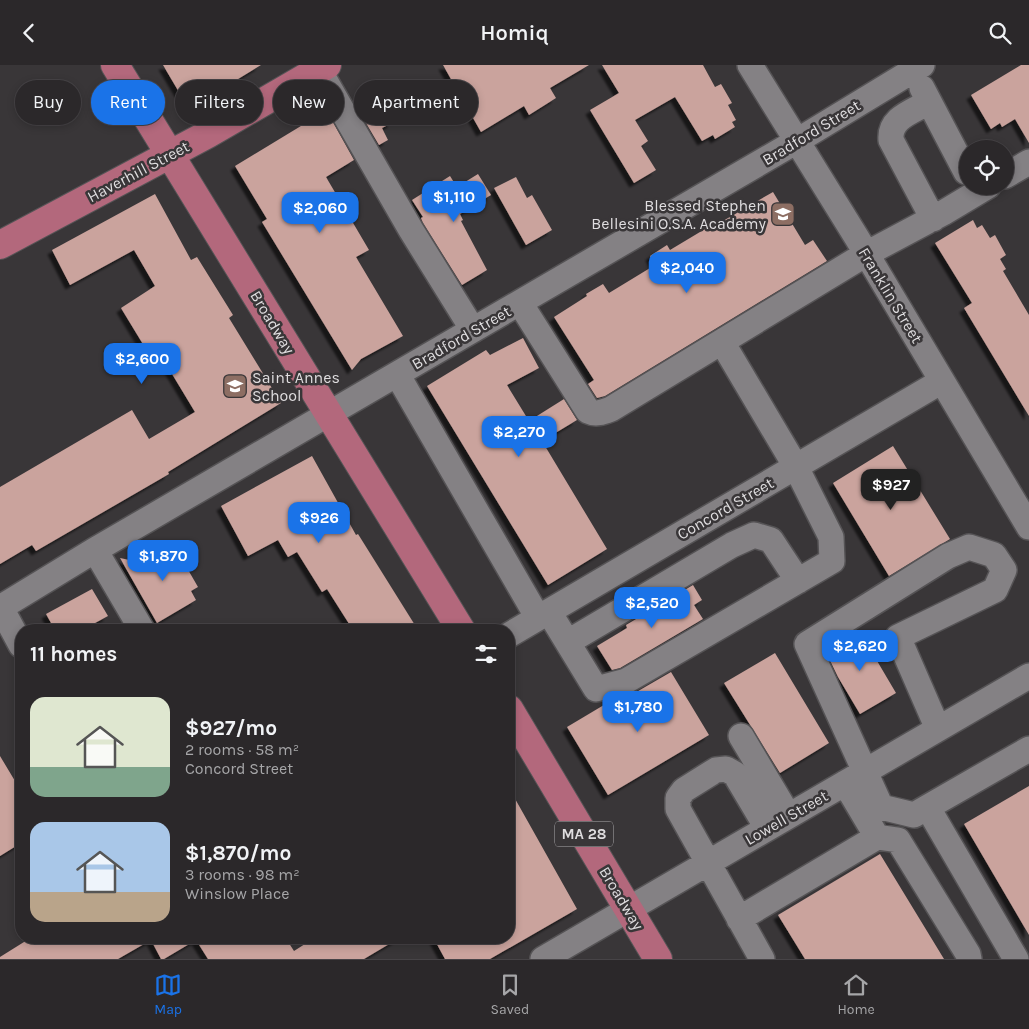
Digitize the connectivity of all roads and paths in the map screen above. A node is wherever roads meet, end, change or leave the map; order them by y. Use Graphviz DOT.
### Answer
graph roads {
  1 [pos="115,65"];
  2 [pos="750,65"];
  3 [pos="318,68"];
  4 [pos="917,68"];
  5 [pos="929,102"];
  6 [pos="797,141"];
  7 [pos="170,154"];
  8 [pos="959,159"];
  9 [pos="1029,162"];
  10 [pos="1014,171"];
  11 [pos="973,195"];
  12 [pos="932,219"];
  13 [pos="0,245"];
  14 [pos="866,254"];
  15 [pos="520,303"];
  16 [pos="473,330"];
  17 [pos="722,342"];
  18 [pos="397,374"];
  19 [pos="942,381"];
  20 [pos="329,414"];
  21 [pos="796,467"];
  22 [pos="1029,527"];
  23 [pos="95,550"];
  24 [pos="798,581"];
  25 [pos="0,608"];
  26 [pos="544,615"];
  27 [pos="138,624"];
  28 [pos="457,624"];
  29 [pos="515,632"];
  30 [pos="15,634"];
  31 [pos="568,642"];
  32 [pos="1029,676"];
  33 [pos="515,719"];
  34 [pos="938,729"];
  35 [pos="741,735"];
  36 [pos="1029,749"];
  37 [pos="855,777"];
  38 [pos="928,808"];
  39 [pos="788,815"];
  40 [pos="766,828"];
  41 [pos="877,837"];
  42 [pos="707,863"];
  43 [pos="628,908"];
  44 [pos="739,919"];
  45 [pos="1019,950"];
  46 [pos="543,959"];
  47 [pos="658,959"];
  48 [pos="762,959"];
  49 [pos="969,959"];
  1 -- 7 [label="main road, Broadway"];
  2 -- 6 [label="street, Franklin Street"];
  3 -- 7 [label="main road, Haverhill Street"];
  3 -- 16 [label="street"];
  4 -- 5 [label="street"];
  4 -- 6 [label="street, Bradford Street"];
  5 -- 8 [label="street"];
  5 -- 12 [label="street"];
  6 -- 14 [label="street, Franklin Street"];
  6 -- 15 [label="street, Bradford Street"];
  7 -- 13 [label="main road, Haverhill Street"];
  7 -- 20 [label="main road, Broadway"];
  9 -- 10 [label="street"];
  11 -- 12 [label="street"];
  12 -- 14 [label="street"];
  14 -- 17 [label="street"];
  14 -- 19 [label="street, Franklin Street"];
  15 -- 16 [label="street, Bradford Street"];
  15 -- 17 [label="street"];
  16 -- 18 [label="street, Bradford Street"];
  17 -- 21 [label="street"];
  18 -- 20 [label="street, Bradford Street"];
  18 -- 26 [label="street"];
  19 -- 21 [label="street, Concord Street"];
  19 -- 22 [label="street, Franklin Street"];
  20 -- 23 [label="street, Bradford Street"];
  20 -- 28 [label="main road, Broadway"];
  21 -- 24 [label="street"];
  21 -- 26 [label="street, Concord Street"];
  23 -- 25 [label="street, Bradford Street"];
  23 -- 27 [label="street"];
  24 -- 31 [label="street"];
  24 -- 31 [label="street"];
  25 -- 30 [label="street"];
  26 -- 29 [label="street, Concord Street"];
  26 -- 31 [label="street"];
  32 -- 34 [label="street, Lowell Street"];
  33 -- 43 [label="main road, Broadway / MA 28"];
  34 -- 37 [label="street, Lowell Street"];
  34 -- 37 [label="street"];
  35 -- 39 [label="street"];
  36 -- 38 [label="street"];
  37 -- 38 [label="street"];
  37 -- 39 [label="street, Lowell Street"];
  37 -- 41 [label="street"];
  38 -- 45 [label="street"];
  39 -- 40 [label="street, Lowell Street"];
  40 -- 42 [label="street, Lowell Street"];
  40 -- 42 [label="street"];
  41 -- 44 [label="street"];
  41 -- 49 [label="street"];
  42 -- 43 [label="street, Lowell Street"];
  42 -- 44 [label="street"];
  43 -- 46 [label="street, Lowell Street"];
  43 -- 47 [label="main road, Broadway / MA 28"];
  44 -- 48 [label="street"];
}
